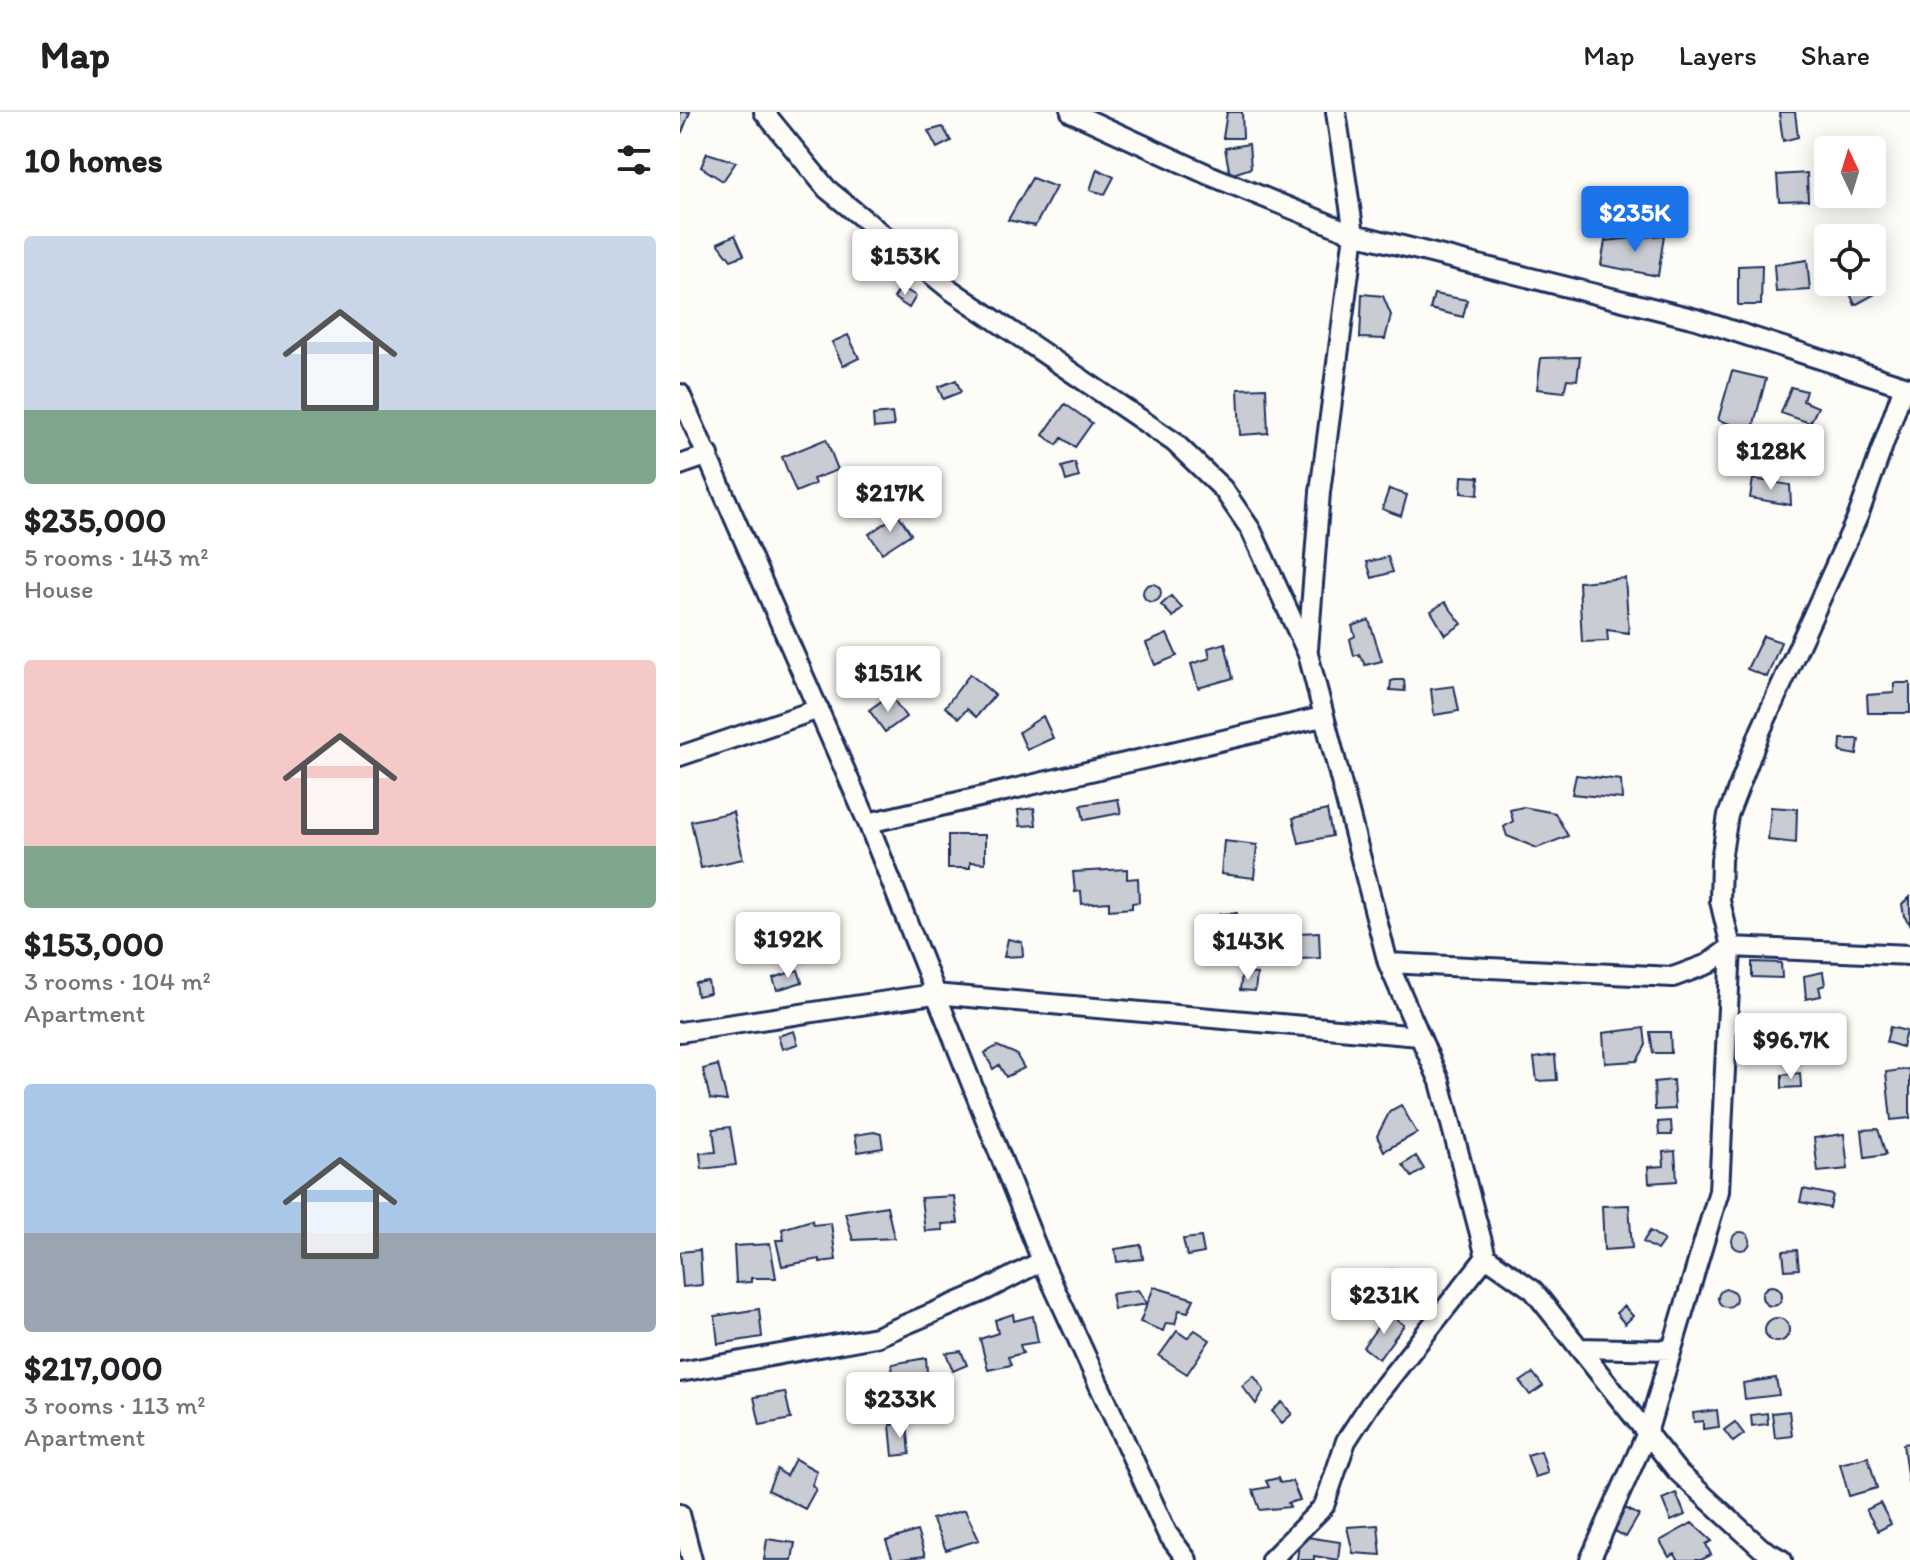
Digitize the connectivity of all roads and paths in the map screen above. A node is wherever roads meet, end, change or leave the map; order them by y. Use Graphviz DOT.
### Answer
graph roads {
  1 [pos="764,112"];
  2 [pos="1071,112"];
  3 [pos="1336,112"];
  4 [pos="1354,234"];
  5 [pos="1907,387"];
  6 [pos="680,394"];
  7 [pos="709,455"];
  8 [pos="680,465"];
  9 [pos="1308,654"];
  10 [pos="819,709"];
  11 [pos="1322,717"];
  12 [pos="680,756"];
  13 [pos="868,823"];
  14 [pos="1731,947"];
  15 [pos="1910,955"];
  16 [pos="1388,963"];
  17 [pos="934,994"];
  18 [pos="680,1032"];
  19 [pos="1419,1036"];
  20 [pos="1486,1257"];
  21 [pos="1042,1261"];
  22 [pos="1579,1348"];
  23 [pos="1671,1350"];
  24 [pos="680,1372"];
  25 [pos="1647,1433"];
  26 [pos="680,1514"];
  27 [pos="692,1560"];
  28 [pos="1187,1560"];
  29 [pos="1271,1560"];
  30 [pos="1590,1560"];
  31 [pos="1782,1560"];
  1 -- 9 [label="street"];
  2 -- 4 [label="street"];
  3 -- 4 [label="street"];
  4 -- 5 [label="street"];
  4 -- 9 [label="street"];
  5 -- 14 [label="street"];
  6 -- 7 [label="street"];
  7 -- 8 [label="street"];
  7 -- 10 [label="street"];
  9 -- 11 [label="street"];
  10 -- 12 [label="street"];
  10 -- 13 [label="street"];
  11 -- 13 [label="street"];
  11 -- 16 [label="street"];
  13 -- 17 [label="street"];
  14 -- 15 [label="street"];
  14 -- 16 [label="street"];
  14 -- 23 [label="street"];
  16 -- 19 [label="street"];
  17 -- 18 [label="street"];
  17 -- 19 [label="street"];
  17 -- 21 [label="street"];
  19 -- 20 [label="street"];
  20 -- 22 [label="street"];
  20 -- 29 [label="street"];
  21 -- 24 [label="street"];
  21 -- 28 [label="street"];
  22 -- 23 [label="street"];
  22 -- 25 [label="street"];
  23 -- 25 [label="street"];
  25 -- 30 [label="street"];
  25 -- 31 [label="street"];
  26 -- 27 [label="street"];
}
